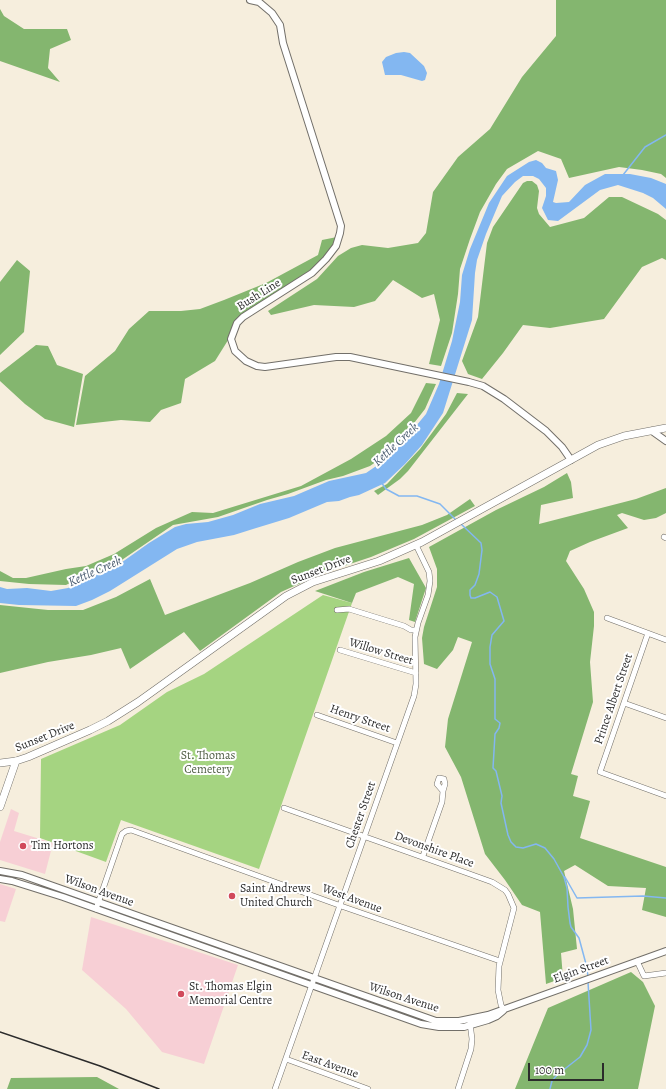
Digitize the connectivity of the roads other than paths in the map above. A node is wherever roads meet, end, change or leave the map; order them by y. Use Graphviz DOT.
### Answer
graph roads {
  1 [pos="250,0"];
  2 [pos="666,428"];
  3 [pos="652,431"];
  4 [pos="666,441"];
  5 [pos="571,460"];
  6 [pos="416,545"];
  7 [pos="337,610"];
  8 [pos="608,618"];
  9 [pos="416,630"];
  10 [pos="648,633"];
  11 [pos="666,640"];
  12 [pos="340,650"];
  13 [pos="416,673"];
  14 [pos="624,703"];
  15 [pos="317,715"];
  16 [pos="666,718"];
  17 [pos="397,743"];
  18 [pos="16,761"];
  19 [pos="0,763"];
  20 [pos="443,791"];
  21 [pos="666,796"];
  22 [pos="0,807"];
  23 [pos="284,808"];
  24 [pos="364,836"];
  25 [pos="423,856"];
  26 [pos="0,868"];
  27 [pos="3,872"];
  28 [pos="0,878"];
  29 [pos="65,890"];
  30 [pos="63,897"];
  31 [pos="98,902"];
  32 [pos="340,906"];
  33 [pos="96,909"];
  34 [pos="164,929"];
  35 [pos="666,951"];
  36 [pos="500,961"];
  37 [pos="637,961"];
  38 [pos="666,973"];
  39 [pos="314,978"];
  40 [pos="312,985"];
  41 [pos="504,1010"];
  42 [pos="470,1022"];
  43 [pos="286,1059"];
  44 [pos="275,1089"];
  45 [pos="368,1089"];
  46 [pos="458,1089"];
  1 -- 5 [label="street, Bush Line"];
  2 -- 3 [label="main road, Sunset Drive"];
  3 -- 4 [label="street"];
  3 -- 5 [label="main road, Sunset Drive"];
  5 -- 6 [label="main road, Sunset Drive"];
  6 -- 9 [label="street, Chester Street"];
  6 -- 18 [label="main road, Sunset Drive"];
  7 -- 9 [label="street"];
  8 -- 10 [label="street"];
  9 -- 13 [label="street, Chester Street"];
  10 -- 11 [label="street"];
  10 -- 14 [label="street, Prince Albert Street"];
  12 -- 13 [label="street, Willow Street"];
  13 -- 17 [label="street, Chester Street"];
  14 -- 16 [label="street"];
  14 -- 21 [label="street, Prince Albert Street"];
  15 -- 17 [label="street, Henry Street"];
  17 -- 24 [label="street, Chester Street"];
  18 -- 19 [label="main road, Sunset Drive"];
  18 -- 22 [label="main road"];
  20 -- 25 [label="street"];
  23 -- 24 [label="street, Devonshire Place"];
  24 -- 25 [label="street, Devonshire Place"];
  24 -- 32 [label="street, Chester Street"];
  25 -- 36 [label="street, Devonshire Place"];
  26 -- 27 [label="street"];
  27 -- 29 [label="street, Wilson Avenue"];
  28 -- 30 [label="street, Wilson Avenue"];
  29 -- 30 [label="street"];
  29 -- 31 [label="street, Wilson Avenue"];
  30 -- 33 [label="street, Wilson Avenue"];
  31 -- 32 [label="street, West Avenue"];
  31 -- 33 [label="street"];
  31 -- 34 [label="street, Wilson Avenue"];
  32 -- 36 [label="street, West Avenue"];
  32 -- 39 [label="street, Chester Street"];
  33 -- 34 [label="street, Wilson Avenue"];
  34 -- 39 [label="street, Wilson Avenue"];
  34 -- 40 [label="street, Wilson Avenue"];
  35 -- 37 [label="street, Elgin Street"];
  36 -- 41 [label="street, Devonshire Place"];
  37 -- 38 [label="street"];
  37 -- 41 [label="street, Elgin Street"];
  39 -- 40 [label="street, Chester Street"];
  39 -- 42 [label="street, Wilson Avenue"];
  40 -- 42 [label="street, Wilson Avenue"];
  40 -- 43 [label="street, Chester Street"];
  41 -- 42 [label="street, Wilson Avenue"];
  42 -- 46 [label="street"];
  43 -- 44 [label="street, Chester Street"];
  43 -- 45 [label="street, East Avenue"];
}
